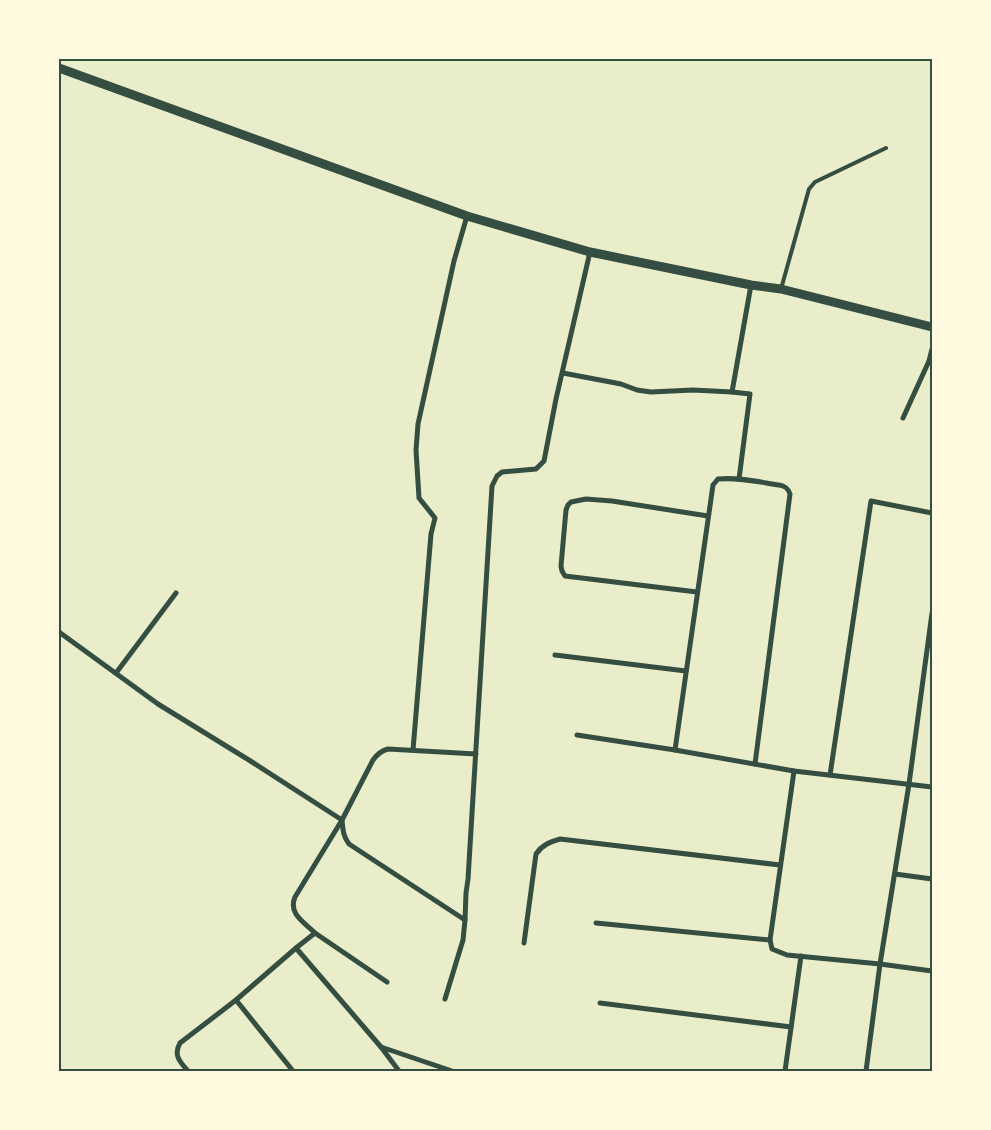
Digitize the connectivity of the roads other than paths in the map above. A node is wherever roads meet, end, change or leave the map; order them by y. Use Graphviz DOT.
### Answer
graph roads {
  1 [pos="59,68"];
  2 [pos="886,148"];
  3 [pos="466,216"];
  4 [pos="590,252"];
  5 [pos="751,284"];
  6 [pos="781,289"];
  7 [pos="932,327"];
  8 [pos="932,350"];
  9 [pos="563,373"];
  10 [pos="732,392"];
  11 [pos="903,418"];
  12 [pos="739,479"];
  13 [pos="932,513"];
  14 [pos="708,516"];
  15 [pos="697,592"];
  16 [pos="176,593"];
  17 [pos="932,613"];
  18 [pos="59,632"];
  19 [pos="555,655"];
  20 [pos="686,671"];
  21 [pos="116,673"];
  22 [pos="577,735"];
  23 [pos="413,750"];
  24 [pos="675,750"];
  25 [pos="476,754"];
  26 [pos="755,764"];
  27 [pos="794,771"];
  28 [pos="830,775"];
  29 [pos="909,784"];
  30 [pos="932,787"];
  31 [pos="342,820"];
  32 [pos="780,865"];
  33 [pos="894,874"];
  34 [pos="932,880"];
  35 [pos="465,920"];
  36 [pos="596,923"];
  37 [pos="315,933"];
  38 [pos="770,940"];
  39 [pos="524,943"];
  40 [pos="296,948"];
  41 [pos="801,956"];
  42 [pos="880,964"];
  43 [pos="932,971"];
  44 [pos="387,982"];
  45 [pos="446,999"];
  46 [pos="236,1000"];
  47 [pos="600,1003"];
  48 [pos="791,1027"];
  49 [pos="381,1047"];
  50 [pos="188,1071"];
  51 [pos="293,1071"];
  52 [pos="399,1071"];
  53 [pos="452,1071"];
  54 [pos="785,1071"];
  55 [pos="866,1071"];
  1 -- 3 [label="street"];
  2 -- 6 [label="lane"];
  3 -- 4 [label="street"];
  3 -- 23 [label="street"];
  4 -- 5 [label="street"];
  4 -- 9 [label="street"];
  5 -- 6 [label="street"];
  5 -- 10 [label="street"];
  6 -- 7 [label="street"];
  8 -- 11 [label="street"];
  9 -- 10 [label="street"];
  9 -- 25 [label="street"];
  10 -- 12 [label="street"];
  12 -- 14 [label="street"];
  12 -- 26 [label="street"];
  13 -- 28 [label="street"];
  14 -- 15 [label="street"];
  14 -- 15 [label="street"];
  15 -- 20 [label="street"];
  16 -- 21 [label="street"];
  17 -- 29 [label="street"];
  18 -- 21 [label="street"];
  19 -- 20 [label="street"];
  20 -- 24 [label="street"];
  21 -- 31 [label="street"];
  22 -- 24 [label="street"];
  23 -- 25 [label="street"];
  23 -- 31 [label="street"];
  24 -- 26 [label="street"];
  25 -- 35 [label="street"];
  26 -- 27 [label="street"];
  27 -- 28 [label="street"];
  27 -- 32 [label="street"];
  28 -- 29 [label="street"];
  29 -- 30 [label="street"];
  29 -- 33 [label="street"];
  31 -- 35 [label="street"];
  31 -- 37 [label="street"];
  32 -- 38 [label="street"];
  32 -- 39 [label="street"];
  33 -- 34 [label="street"];
  33 -- 42 [label="street"];
  35 -- 45 [label="street"];
  36 -- 38 [label="street"];
  37 -- 40 [label="street"];
  37 -- 44 [label="street"];
  38 -- 41 [label="street"];
  40 -- 46 [label="street"];
  40 -- 49 [label="street"];
  41 -- 42 [label="street"];
  41 -- 48 [label="street"];
  42 -- 43 [label="street"];
  42 -- 55 [label="street"];
  46 -- 50 [label="street"];
  46 -- 51 [label="street"];
  47 -- 48 [label="street"];
  48 -- 54 [label="street"];
  49 -- 52 [label="street"];
  49 -- 53 [label="street"];
}
